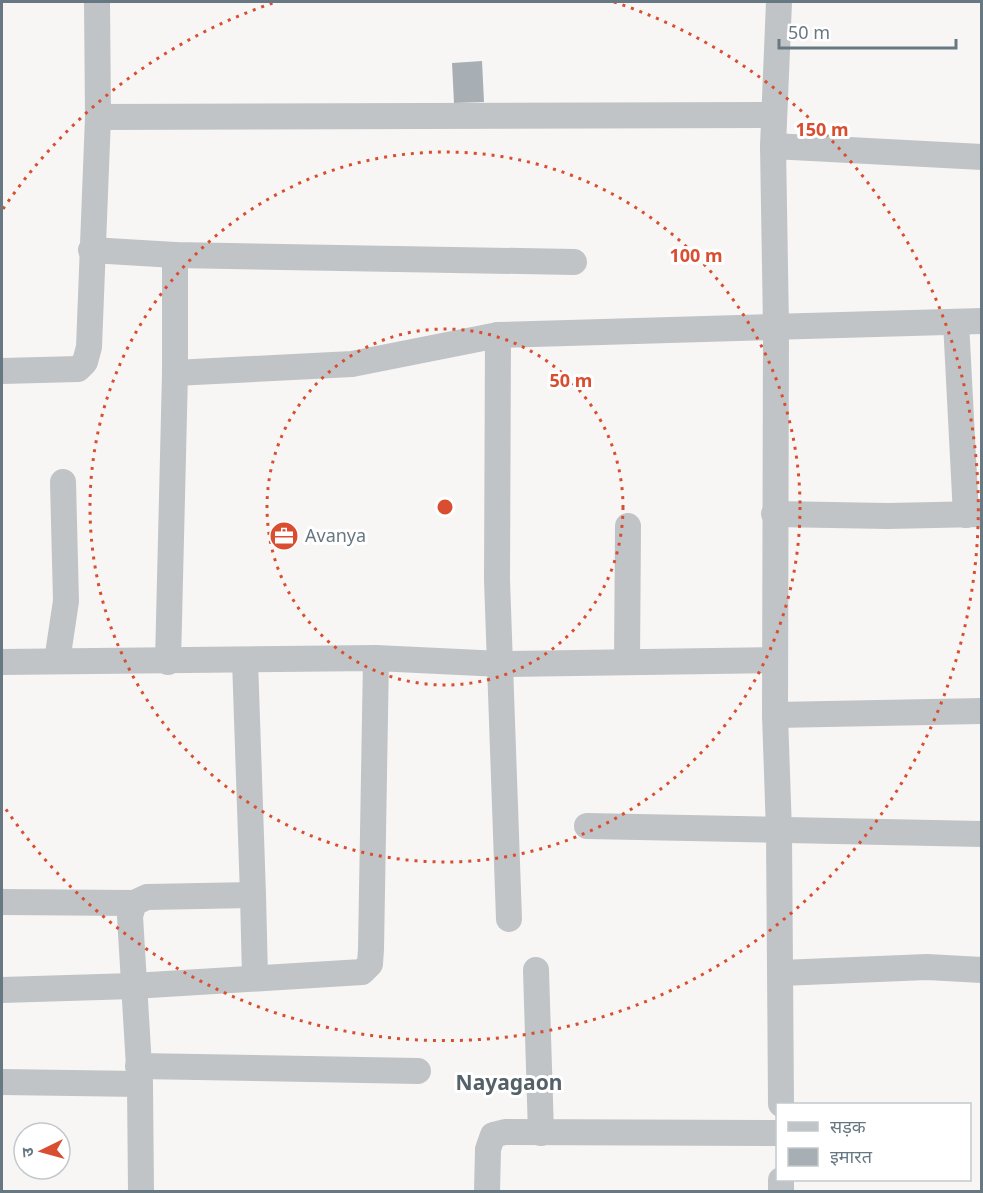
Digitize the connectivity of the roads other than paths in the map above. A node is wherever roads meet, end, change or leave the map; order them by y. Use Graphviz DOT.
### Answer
graph roads {
  1 [pos="97,2"];
  2 [pos="779,2"];
  3 [pos="773,115"];
  4 [pos="98,117"];
  5 [pos="773,146"];
  6 [pos="981,157"];
  7 [pos="91,250"];
  8 [pos="176,255"];
  9 [pos="574,262"];
  10 [pos="981,321"];
  11 [pos="956,322"];
  12 [pos="776,327"];
  13 [pos="498,335"];
  14 [pos="2,371"];
  15 [pos="176,373"];
  16 [pos="63,482"];
  17 [pos="774,514"];
  18 [pos="974,514"];
  19 [pos="628,526"];
  20 [pos="376,658"];
  21 [pos="245,660"];
  22 [pos="775,660"];
  23 [pos="2,662"];
  24 [pos="57,662"];
  25 [pos="168,662"];
  26 [pos="627,662"];
  27 [pos="501,664"];
  28 [pos="981,711"];
  29 [pos="775,716"];
  30 [pos="587,826"];
  31 [pos="779,832"];
  32 [pos="981,834"];
  33 [pos="253,895"];
  34 [pos="2,902"];
  35 [pos="134,903"];
  36 [pos="509,919"];
  37 [pos="536,970"];
  38 [pos="981,970"];
  39 [pos="781,973"];
  40 [pos="255,977"];
  41 [pos="133,986"];
  42 [pos="2,990"];
  43 [pos="418,1071"];
  44 [pos="139,1075"];
  45 [pos="2,1082"];
  46 [pos="781,1103"];
  47 [pos="541,1133"];
  48 [pos="776,1133"];
  49 [pos="141,1191"];
  50 [pos="487,1191"];
  1 -- 4 [label="street"];
  2 -- 3 [label="street"];
  3 -- 4 [label="street"];
  3 -- 5 [label="street"];
  4 -- 7 [label="street"];
  5 -- 6 [label="street"];
  5 -- 12 [label="street"];
  7 -- 8 [label="street"];
  7 -- 14 [label="street"];
  8 -- 9 [label="street"];
  8 -- 15 [label="street"];
  10 -- 11 [label="street"];
  11 -- 12 [label="street"];
  11 -- 18 [label="street"];
  12 -- 13 [label="street"];
  12 -- 17 [label="street"];
  13 -- 15 [label="street"];
  13 -- 27 [label="street"];
  15 -- 25 [label="street"];
  16 -- 24 [label="street"];
  17 -- 18 [label="street"];
  17 -- 22 [label="street"];
  19 -- 26 [label="street"];
  20 -- 21 [label="street"];
  20 -- 27 [label="street"];
  20 -- 40 [label="street"];
  21 -- 25 [label="street"];
  21 -- 33 [label="street"];
  22 -- 26 [label="street"];
  22 -- 29 [label="street"];
  23 -- 24 [label="street"];
  24 -- 25 [label="street"];
  26 -- 27 [label="street"];
  27 -- 36 [label="street"];
  28 -- 29 [label="street"];
  29 -- 31 [label="street"];
  30 -- 31 [label="street"];
  31 -- 32 [label="street"];
  31 -- 39 [label="street"];
  33 -- 35 [label="street"];
  33 -- 40 [label="street"];
  34 -- 35 [label="street"];
  35 -- 41 [label="street"];
  37 -- 47 [label="street"];
  38 -- 39 [label="street"];
  39 -- 46 [label="street"];
  40 -- 41 [label="street"];
  41 -- 42 [label="street"];
  41 -- 44 [label="street"];
  43 -- 44 [label="street"];
  44 -- 45 [label="street"];
  44 -- 49 [label="street"];
  47 -- 48 [label="street"];
  47 -- 50 [label="street"];
}
